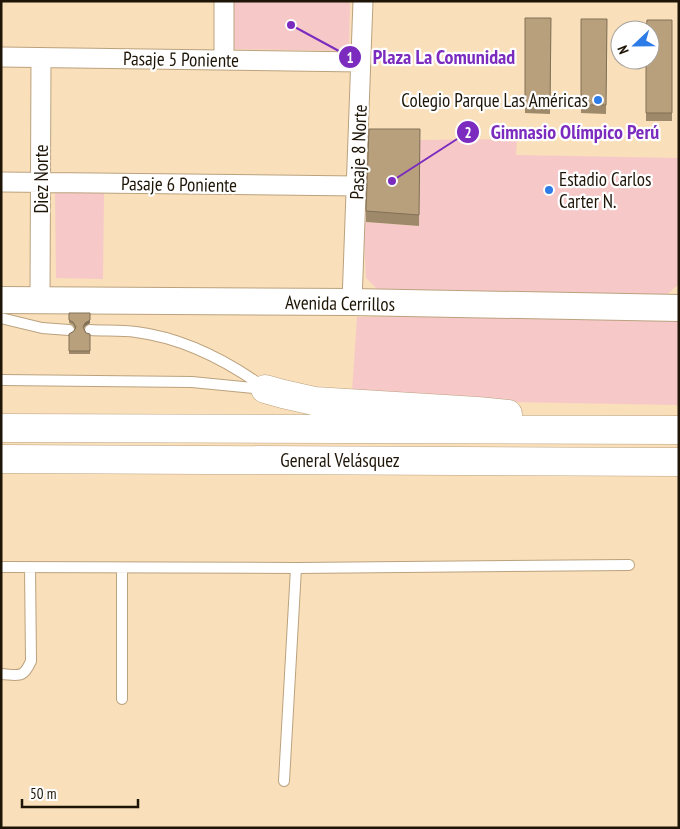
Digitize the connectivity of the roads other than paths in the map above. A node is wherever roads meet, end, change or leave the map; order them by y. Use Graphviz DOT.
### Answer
graph roads {
  1 [pos="224,1"];
  2 [pos="363,1"];
  3 [pos="1,57"];
  4 [pos="41,58"];
  5 [pos="224,60"];
  6 [pos="361,62"];
  7 [pos="1,182"];
  8 [pos="41,182"];
  9 [pos="357,186"];
  10 [pos="1,300"];
  11 [pos="40,300"];
  12 [pos="352,302"];
  13 [pos="679,308"];
  14 [pos="1,318"];
  15 [pos="69,330"];
  16 [pos="90,330"];
  17 [pos="1,380"];
  18 [pos="266,389"];
  19 [pos="1,428"];
  20 [pos="606,430"];
  21 [pos="674,430"];
  22 [pos="1,459"];
  23 [pos="675,462"];
  24 [pos="629,565"];
  25 [pos="1,567"];
  26 [pos="30,567"];
  27 [pos="122,568"];
  28 [pos="296,568"];
  29 [pos="1,674"];
  30 [pos="122,698"];
  31 [pos="284,780"];
  1 -- 5 [label="street"];
  2 -- 6 [label="street, Pasaje 8 Norte"];
  3 -- 4 [label="street, Pasaje 5 Poniente"];
  4 -- 5 [label="street, Pasaje 5 Poniente"];
  4 -- 8 [label="street, Diez Norte"];
  5 -- 6 [label="street, Pasaje 5 Poniente"];
  6 -- 9 [label="street, Pasaje 8 Norte"];
  7 -- 8 [label="street, Pasaje 6 Poniente"];
  8 -- 9 [label="street, Pasaje 6 Poniente"];
  8 -- 11 [label="street, Diez Norte"];
  9 -- 12 [label="street, Pasaje 8 Norte"];
  10 -- 11 [label="main road, Avenida Cerrillos"];
  11 -- 12 [label="main road, Avenida Cerrillos"];
  12 -- 13 [label="main road, Avenida Cerrillos"];
  14 -- 15 [label="lane"];
  16 -- 18 [label="lane"];
  17 -- 18 [label="lane"];
  18 -- 20 [label="highway"];
  19 -- 20 [label="highway, General Velásquez"];
  20 -- 21 [label="highway, General Velásquez"];
  22 -- 23 [label="highway, General Velásquez"];
  24 -- 28 [label="lane"];
  25 -- 26 [label="lane"];
  26 -- 27 [label="lane"];
  26 -- 29 [label="lane"];
  27 -- 28 [label="lane"];
  27 -- 30 [label="lane"];
  28 -- 31 [label="lane"];
}
